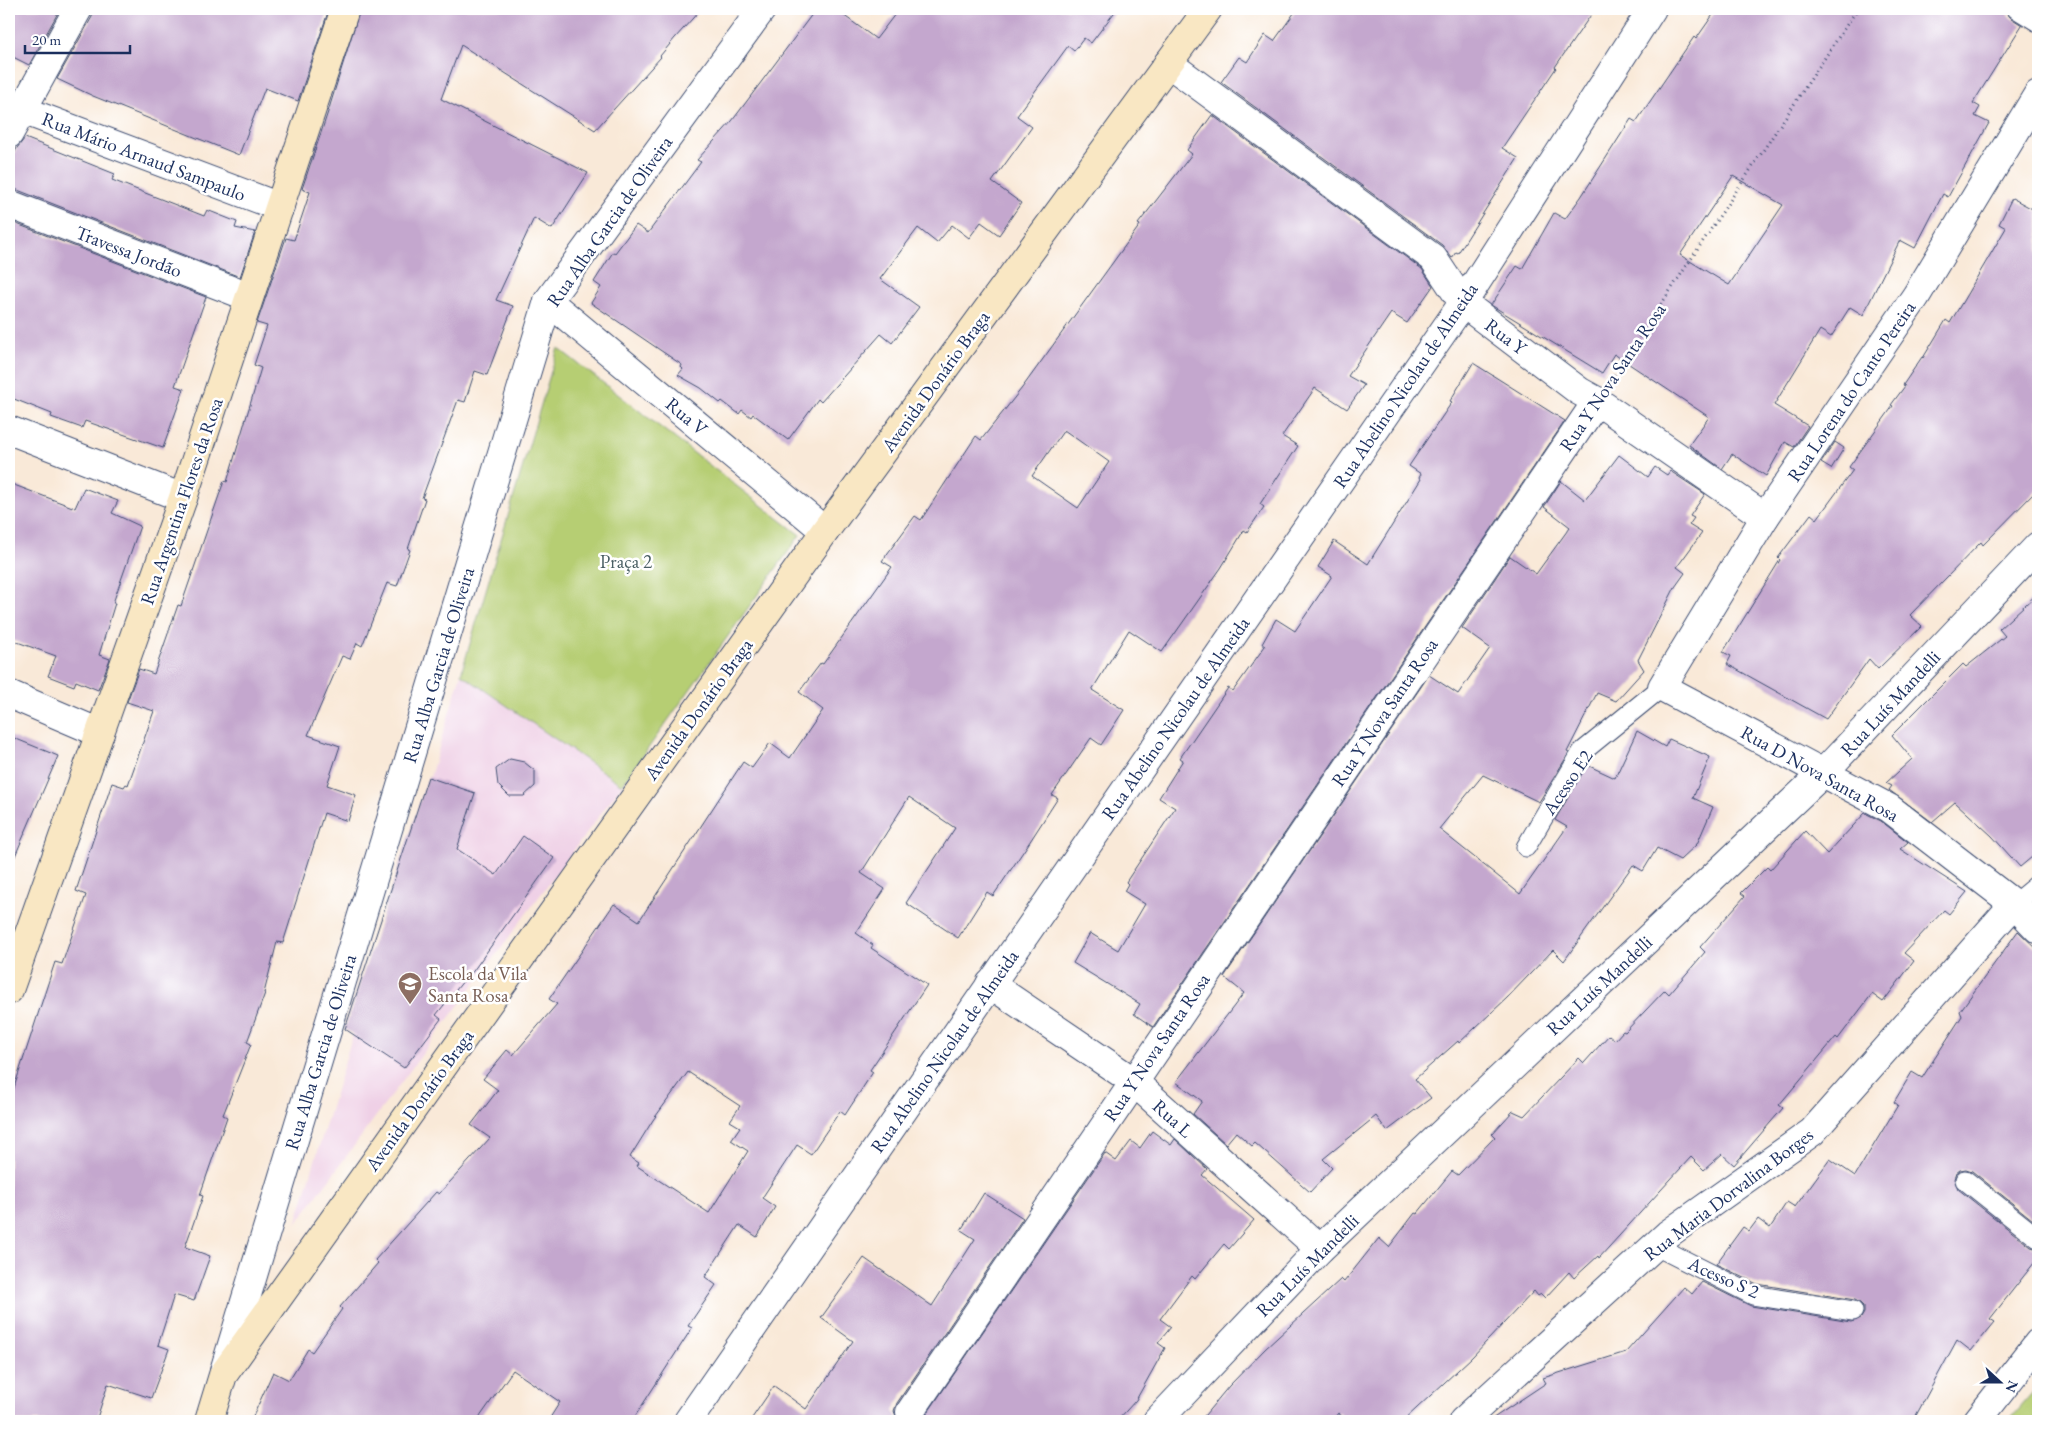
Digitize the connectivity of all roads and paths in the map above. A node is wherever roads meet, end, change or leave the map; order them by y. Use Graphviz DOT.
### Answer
graph roads {
  1 [pos="78,9"];
  2 [pos="345,9"];
  3 [pos="762,9"];
  4 [pos="1208,9"];
  5 [pos="1652,9"];
  6 [pos="2017,9"];
  7 [pos="1856,11"];
  8 [pos="2038,22"];
  9 [pos="1168,63"];
  10 [pos="2038,94"];
  11 [pos="15,108"];
  12 [pos="9,134"];
  13 [pos="9,204"];
  14 [pos="280,207"];
  15 [pos="249,297"];
  16 [pos="548,301"];
  17 [pos="1463,303"];
  18 [pos="1597,400"];
  19 [pos="9,430"];
  20 [pos="183,498"];
  21 [pos="1765,517"];
  22 [pos="825,531"];
  23 [pos="2038,546"];
  24 [pos="1662,687"];
  25 [pos="9,694"];
  26 [pos="100,733"];
  27 [pos="1823,774"];
  28 [pos="1526,846"];
  29 [pos="2038,884"];
  30 [pos="2014,904"];
  31 [pos="2038,929"];
  32 [pos="16,946"];
  33 [pos="990,984"];
  34 [pos="9,990"];
  35 [pos="1133,1081"];
  36 [pos="1965,1180"];
  37 [pos="2038,1238"];
  38 [pos="1656,1246"];
  39 [pos="1320,1249"];
  40 [pos="1853,1311"];
  41 [pos="2038,1343"];
  42 [pos="223,1375"];
  43 [pos="910,1412"];
  44 [pos="209,1421"];
  45 [pos="688,1421"];
  46 [pos="1158,1421"];
  47 [pos="1463,1421"];
  48 [pos="1977,1421"];
  1 -- 11 [label="street"];
  2 -- 14 [label="street, Rua Argentina Flores da Rosa"];
  3 -- 16 [label="street, Rua Alba Garcia de Oliveira"];
  4 -- 9 [label="street, Avenida Donário Braga"];
  5 -- 17 [label="street, Rua Abelino Nicolau de Almeida"];
  6 -- 8 [label="lane"];
  7 -- 18 [label="path, Rua Y Nova Santa Rosa"];
  9 -- 17 [label="street, Rua Y"];
  9 -- 22 [label="street, Avenida Donário Braga"];
  10 -- 21 [label="street, Rua Lorena do Canto Pereira"];
  11 -- 12 [label="street"];
  11 -- 14 [label="street, Rua Mário Arnaud Sampaulo"];
  13 -- 15 [label="street, Travessa Jordão"];
  14 -- 15 [label="street, Rua Argentina Flores da Rosa"];
  15 -- 20 [label="street, Rua Argentina Flores da Rosa"];
  16 -- 22 [label="street, Rua V"];
  16 -- 42 [label="street, Rua Alba Garcia de Oliveira"];
  17 -- 18 [label="street, Rua Y"];
  17 -- 33 [label="street, Rua Abelino Nicolau de Almeida"];
  18 -- 21 [label="street, Rua Y"];
  18 -- 35 [label="street, Rua Y Nova Santa Rosa"];
  19 -- 20 [label="street"];
  20 -- 26 [label="street, Rua Argentina Flores da Rosa"];
  21 -- 24 [label="street, Rua Lorena do Canto Pereira"];
  22 -- 42 [label="street, Avenida Donário Braga"];
  23 -- 27 [label="street, Rua Luís Mandelli"];
  24 -- 27 [label="street, Rua D Nova Santa Rosa"];
  24 -- 28 [label="lane, Acesso E2"];
  25 -- 26 [label="street"];
  26 -- 32 [label="street, Rua Argentina Flores da Rosa"];
  27 -- 30 [label="street, Rua D Nova Santa Rosa"];
  27 -- 39 [label="street, Rua Luís Mandelli"];
  29 -- 30 [label="lane"];
  30 -- 31 [label="street, Rua D Nova Santa Rosa"];
  30 -- 38 [label="street, Rua Maria Dorvalina Borges"];
  32 -- 34 [label="street, Rua Argentina Flores da Rosa"];
  33 -- 35 [label="street, Rua L"];
  33 -- 45 [label="street, Rua Abelino Nicolau de Almeida"];
  35 -- 39 [label="street, Rua L"];
  35 -- 43 [label="street, Rua Y Nova Santa Rosa"];
  36 -- 37 [label="lane"];
  38 -- 40 [label="lane, Acesso S 2"];
  38 -- 47 [label="street, Rua Maria Dorvalina Borges"];
  39 -- 46 [label="street, Rua Luís Mandelli"];
  41 -- 48 [label="street"];
  42 -- 44 [label="street, Avenida Donário Braga"];
}
